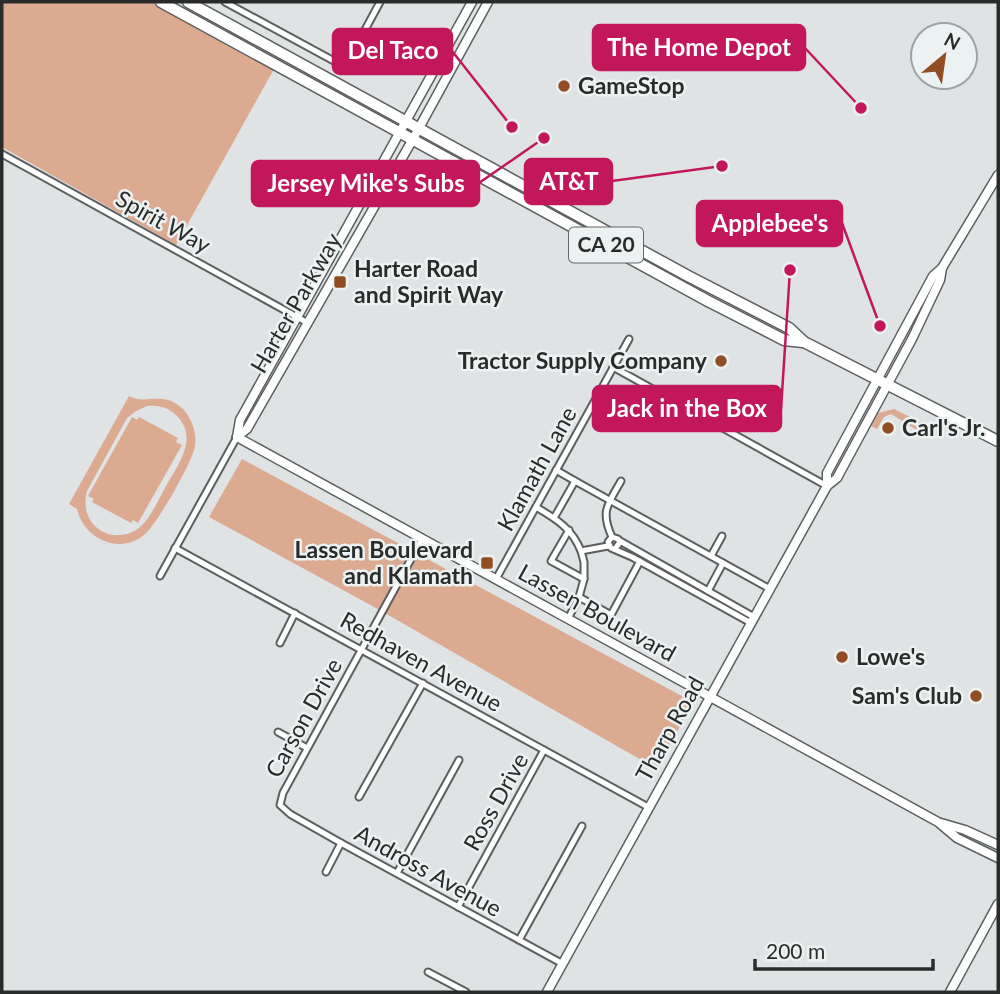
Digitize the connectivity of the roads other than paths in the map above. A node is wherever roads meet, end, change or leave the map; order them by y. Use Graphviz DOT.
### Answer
graph roads {
  1 [pos="161,2"];
  2 [pos="188,2"];
  3 [pos="225,2"];
  4 [pos="380,2"];
  5 [pos="472,2"];
  6 [pos="488,2"];
  7 [pos="234,4"];
  8 [pos="407,121"];
  9 [pos="419,128"];
  10 [pos="400,133"];
  11 [pos="413,139"];
  12 [pos="2,154"];
  13 [pos="998,175"];
  14 [pos="942,268"];
  15 [pos="298,317"];
  16 [pos="306,322"];
  17 [pos="629,339"];
  18 [pos="804,342"];
  19 [pos="613,368"];
  20 [pos="877,379"];
  21 [pos="888,384"];
  22 [pos="237,437"];
  23 [pos="998,441"];
  24 [pos="556,470"];
  25 [pos="575,481"];
  26 [pos="621,481"];
  27 [pos="827,485"];
  28 [pos="610,501"];
  29 [pos="536,508"];
  30 [pos="554,518"];
  31 [pos="569,530"];
  32 [pos="722,536"];
  33 [pos="612,537"];
  34 [pos="422,538"];
  35 [pos="619,540"];
  36 [pos="608,546"];
  37 [pos="176,548"];
  38 [pos="615,549"];
  39 [pos="581,551"];
  40 [pos="711,556"];
  41 [pos="641,558"];
  42 [pos="723,563"];
  43 [pos="160,576"];
  44 [pos="496,579"];
  45 [pos="584,579"];
  46 [pos="770,589"];
  47 [pos="706,594"];
  48 [pos="579,597"];
  49 [pos="295,613"];
  50 [pos="568,619"];
  51 [pos="752,620"];
  52 [pos="280,643"];
  53 [pos="362,649"];
  54 [pos="423,683"];
  55 [pos="709,697"];
  56 [pos="278,732"];
  57 [pos="307,748"];
  58 [pos="544,750"];
  59 [pos="459,760"];
  60 [pos="359,797"];
  61 [pos="280,805"];
  62 [pos="649,807"];
  63 [pos="939,822"];
  64 [pos="582,826"];
  65 [pos="341,844"];
  66 [pos="998,845"];
  67 [pos="998,858"];
  68 [pos="326,872"];
  69 [pos="397,873"];
  70 [pos="998,904"];
  71 [pos="458,907"];
  72 [pos="519,940"];
  73 [pos="563,964"];
  74 [pos="428,972"];
  75 [pos="466,992"];
  76 [pos="547,992"];
  77 [pos="950,992"];
  1 -- 10 [label="highway, CA 20"];
  2 -- 8 [label="highway, CA 20"];
  3 -- 7 [label="street"];
  4 -- 7 [label="street"];
  5 -- 8 [label="street, Harter Parkway"];
  6 -- 9 [label="street, Harter Parkway"];
  8 -- 9 [label="highway, CA 20"];
  8 -- 10 [label="street, Harter Parkway"];
  9 -- 11 [label="street, Harter Parkway"];
  9 -- 18 [label="highway, CA 20"];
  10 -- 11 [label="highway, CA 20"];
  10 -- 15 [label="street, Harter Parkway"];
  11 -- 16 [label="street, Harter Parkway"];
  11 -- 18 [label="highway, CA 20"];
  12 -- 15 [label="street, Spirit Way"];
  13 -- 14 [label="street, Tharp Road"];
  14 -- 20 [label="street, Tharp Road"];
  14 -- 21 [label="street, Tharp Road"];
  15 -- 16 [label="street, Spirit Way"];
  15 -- 22 [label="street, Harter Parkway"];
  16 -- 22 [label="street, Harter Parkway"];
  17 -- 19 [label="street, Klamath Lane"];
  18 -- 20 [label="highway, CA 20"];
  19 -- 24 [label="street, Klamath Lane"];
  19 -- 27 [label="street"];
  20 -- 21 [label="highway, CA 20"];
  20 -- 27 [label="street, Tharp Road"];
  21 -- 23 [label="highway, CA 20"];
  21 -- 27 [label="street, Tharp Road"];
  22 -- 34 [label="street, Lassen Boulevard"];
  22 -- 37 [label="street, Harter Parkway"];
  24 -- 25 [label="street"];
  24 -- 29 [label="street, Klamath Lane"];
  25 -- 28 [label="street"];
  25 -- 30 [label="street"];
  26 -- 28 [label="street"];
  27 -- 46 [label="street, Tharp Road"];
  28 -- 33 [label="street"];
  28 -- 40 [label="street"];
  29 -- 30 [label="street"];
  29 -- 44 [label="street, Klamath Lane"];
  30 -- 31 [label="street"];
  31 -- 39 [label="street"];
  31 -- 45 [label="street"];
  32 -- 40 [label="street"];
  33 -- 35 [label="street"];
  33 -- 36 [label="street"];
  34 -- 44 [label="street, Lassen Boulevard"];
  34 -- 53 [label="street, Carson Drive"];
  35 -- 38 [label="street"];
  35 -- 41 [label="street"];
  36 -- 38 [label="street"];
  36 -- 39 [label="street"];
  37 -- 43 [label="street, Harter Parkway"];
  37 -- 49 [label="street, Redhaven Avenue"];
  38 -- 41 [label="street"];
  39 -- 45 [label="street"];
  40 -- 42 [label="street"];
  41 -- 47 [label="street"];
  41 -- 48 [label="street"];
  42 -- 46 [label="street"];
  42 -- 47 [label="street"];
  44 -- 50 [label="street, Lassen Boulevard"];
  45 -- 48 [label="street"];
  46 -- 51 [label="street, Tharp Road"];
  47 -- 51 [label="street"];
  48 -- 50 [label="street"];
  49 -- 52 [label="street"];
  49 -- 53 [label="street, Redhaven Avenue"];
  50 -- 55 [label="street, Lassen Boulevard"];
  51 -- 55 [label="street, Tharp Road"];
  53 -- 54 [label="street, Redhaven Avenue"];
  53 -- 57 [label="street, Carson Drive"];
  54 -- 58 [label="street, Redhaven Avenue"];
  54 -- 60 [label="street"];
  55 -- 62 [label="street, Tharp Road"];
  55 -- 63 [label="street, Lassen Boulevard"];
  56 -- 57 [label="street"];
  57 -- 61 [label="street, Carson Drive"];
  58 -- 62 [label="street, Redhaven Avenue"];
  58 -- 71 [label="street, Ross Drive"];
  59 -- 69 [label="street"];
  61 -- 65 [label="street, Andross Avenue"];
  62 -- 73 [label="street, Tharp Road"];
  63 -- 66 [label="street, Lassen Boulevard"];
  63 -- 67 [label="street, Lassen Boulevard"];
  64 -- 72 [label="street"];
  65 -- 68 [label="street"];
  65 -- 69 [label="street, Andross Avenue"];
  69 -- 71 [label="street, Andross Avenue"];
  70 -- 77 [label="street"];
  71 -- 72 [label="street, Andross Avenue"];
  72 -- 73 [label="street, Andross Avenue"];
  73 -- 76 [label="street, Tharp Road"];
  74 -- 75 [label="street"];
}
